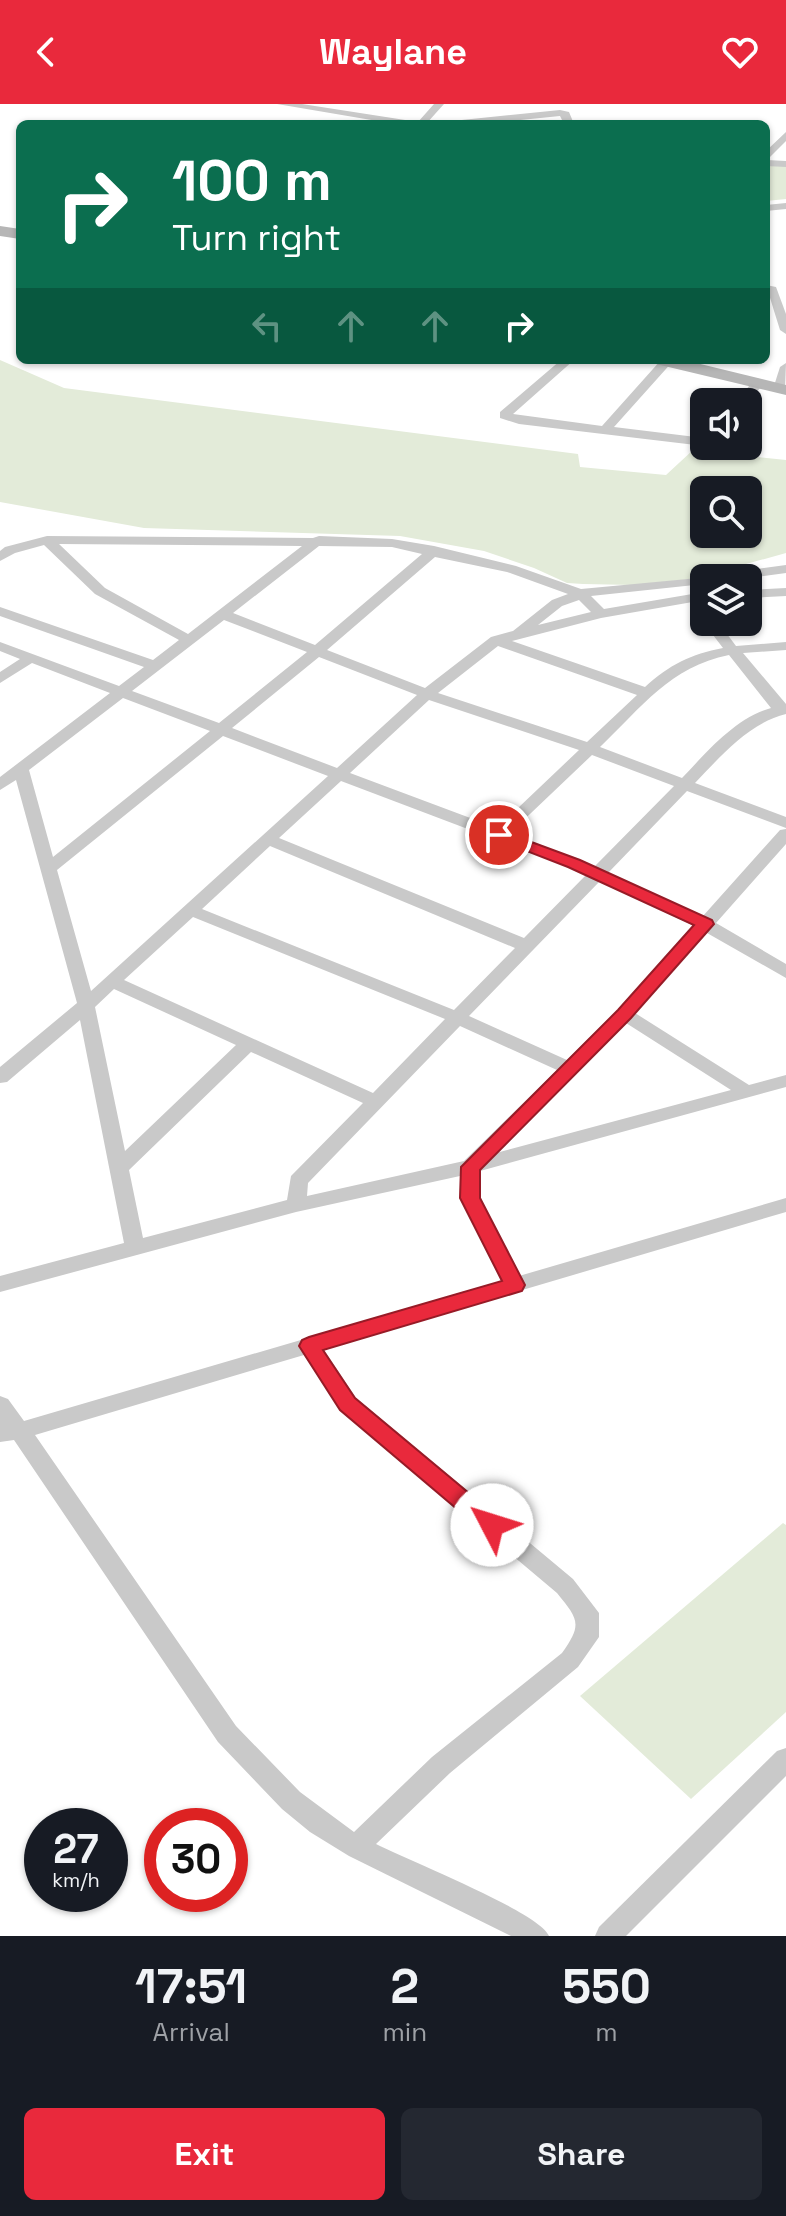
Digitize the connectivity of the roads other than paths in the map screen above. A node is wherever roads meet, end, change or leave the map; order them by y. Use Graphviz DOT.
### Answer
graph roads {
  1 [pos="282,104"];
  2 [pos="439,104"];
  3 [pos="391,120"];
  4 [pos="422,120"];
  5 [pos="491,120"];
  6 [pos="567,120"];
  7 [pos="786,135"];
  8 [pos="770,153"];
  9 [pos="770,291"];
  10 [pos="786,328"];
  11 [pos="563,364"];
  12 [pos="663,364"];
  13 [pos="682,364"];
  14 [pos="786,367"];
  15 [pos="758,383"];
  16 [pos="754,388"];
  17 [pos="782,389"];
  18 [pos="605,430"];
  19 [pos="690,440"];
  20 [pos="47,540"];
  21 [pos="319,540"];
  22 [pos="434,550"];
  23 [pos="0,557"];
  24 [pos="511,569"];
  25 [pos="786,569"];
  26 [pos="762,572"];
  27 [pos="690,592"];
  28 [pos="690,592"];
  29 [pos="786,592"];
  30 [pos="762,593"];
  31 [pos="581,594"];
  32 [pos="557,603"];
  33 [pos="0,611"];
  34 [pos="223,614"];
  35 [pos="596,616"];
  36 [pos="517,635"];
  37 [pos="721,636"];
  38 [pos="189,640"];
  39 [pos="496,640"];
  40 [pos="0,646"];
  41 [pos="786,646"];
  42 [pos="731,649"];
  43 [pos="317,651"];
  44 [pos="30,658"];
  45 [pos="155,666"];
  46 [pos="0,679"];
  47 [pos="121,692"];
  48 [pos="647,693"];
  49 [pos="427,694"];
  50 [pos="783,710"];
  51 [pos="219,729"];
  52 [pos="589,748"];
  53 [pos="21,769"];
  54 [pos="338,774"];
  55 [pos="0,785"];
  56 [pos="685,785"];
  57 [pos="786,823"];
  58 [pos="786,834"];
  59 [pos="499,835"];
  60 [pos="267,839"];
  61 [pos="50,868"];
  62 [pos="598,874"];
  63 [pos="190,910"];
  64 [pos="705,924"];
  65 [pos="527,946"];
  66 [pos="786,972"];
  67 [pos="112,981"];
  68 [pos="86,1005"];
  69 [pos="624,1014"];
  70 [pos="458,1018"];
  71 [pos="249,1043"];
  72 [pos="571,1069"];
  73 [pos="0,1077"];
  74 [pos="786,1081"];
  75 [pos="745,1091"];
  76 [pos="375,1101"];
  77 [pos="470,1167"];
  78 [pos="117,1170"];
  79 [pos="296,1205"];
  80 [pos="786,1205"];
  81 [pos="135,1249"];
  82 [pos="0,1284"];
  83 [pos="514,1285"];
  84 [pos="309,1346"];
  85 [pos="0,1405"];
  86 [pos="9,1432"];
  87 [pos="786,1759"];
  88 [pos="357,1846"];
  89 [pos="536,1936"];
  90 [pos="608,1936"];
  1 -- 3 [label="street"];
  2 -- 4 [label="street"];
  5 -- 6 [label="street"];
  7 -- 8 [label="street"];
  9 -- 10 [label="street"];
  11 -- 18 [label="street"];
  12 -- 18 [label="street"];
  13 -- 15 [label="street"];
  14 -- 17 [label="street"];
  15 -- 16 [label="street"];
  15 -- 17 [label="street"];
  18 -- 19 [label="street"];
  20 -- 21 [label="street"];
  20 -- 23 [label="street"];
  20 -- 38 [label="street"];
  21 -- 22 [label="street"];
  21 -- 34 [label="street"];
  22 -- 24 [label="street"];
  22 -- 43 [label="street"];
  24 -- 31 [label="street"];
  24 -- 32 [label="street"];
  25 -- 26 [label="street"];
  27 -- 31 [label="street"];
  28 -- 35 [label="street"];
  29 -- 30 [label="street"];
  31 -- 32 [label="street"];
  31 -- 35 [label="street"];
  32 -- 35 [label="street"];
  32 -- 36 [label="street"];
  33 -- 45 [label="street"];
  34 -- 38 [label="street"];
  34 -- 43 [label="street"];
  35 -- 36 [label="street"];
  36 -- 39 [label="street"];
  37 -- 42 [label="street"];
  38 -- 45 [label="street"];
  39 -- 48 [label="street"];
  39 -- 49 [label="street"];
  40 -- 44 [label="street"];
  41 -- 42 [label="street"];
  42 -- 48 [label="street"];
  42 -- 50 [label="street"];
  43 -- 49 [label="street"];
  43 -- 51 [label="street"];
  44 -- 46 [label="street"];
  44 -- 47 [label="street"];
  45 -- 47 [label="street"];
  47 -- 51 [label="street"];
  47 -- 53 [label="street"];
  48 -- 52 [label="street"];
  49 -- 52 [label="street"];
  49 -- 54 [label="street"];
  50 -- 56 [label="street"];
  51 -- 54 [label="street"];
  51 -- 61 [label="street"];
  52 -- 56 [label="street"];
  52 -- 59 [label="street"];
  53 -- 55 [label="street"];
  53 -- 61 [label="street"];
  54 -- 59 [label="street"];
  54 -- 60 [label="street"];
  56 -- 57 [label="street"];
  56 -- 62 [label="street"];
  58 -- 64 [label="street"];
  59 -- 62 [label="street"];
  60 -- 63 [label="street"];
  60 -- 65 [label="street"];
  61 -- 68 [label="street"];
  62 -- 64 [label="street"];
  62 -- 65 [label="street"];
  63 -- 67 [label="street"];
  63 -- 70 [label="street"];
  64 -- 66 [label="street"];
  64 -- 69 [label="street"];
  65 -- 70 [label="street"];
  67 -- 68 [label="street"];
  67 -- 71 [label="street"];
  68 -- 73 [label="street"];
  68 -- 78 [label="street"];
  69 -- 72 [label="street"];
  69 -- 75 [label="street"];
  70 -- 72 [label="street"];
  70 -- 76 [label="street"];
  71 -- 76 [label="street"];
  71 -- 78 [label="street"];
  72 -- 77 [label="street"];
  74 -- 75 [label="street"];
  75 -- 77 [label="street"];
  76 -- 79 [label="street"];
  77 -- 79 [label="street"];
  77 -- 83 [label="street"];
  78 -- 81 [label="street"];
  79 -- 81 [label="street"];
  80 -- 83 [label="street"];
  81 -- 82 [label="street"];
  83 -- 84 [label="street"];
  84 -- 86 [label="street"];
  84 -- 88 [label="street"];
  85 -- 86 [label="street"];
  86 -- 88 [label="street"];
  87 -- 90 [label="street"];
  88 -- 89 [label="street"];
}
